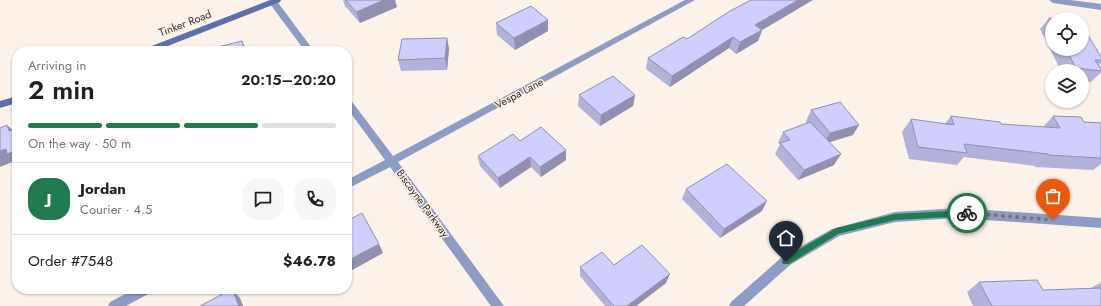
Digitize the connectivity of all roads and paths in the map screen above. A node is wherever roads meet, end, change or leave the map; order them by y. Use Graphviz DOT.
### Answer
graph roads {
  1 [pos="691,0"];
  2 [pos="1053,0"];
  3 [pos="275,1"];
  4 [pos="1101,7"];
  5 [pos="160,46"];
  6 [pos="306,46"];
  7 [pos="12,101"];
  8 [pos="0,105"];
  9 [pos="352,108"];
  10 [pos="392,161"];
  11 [pos="352,182"];
  12 [pos="1101,223"];
  13 [pos="137,294"];
  14 [pos="114,306"];
  15 [pos="498,306"];
  16 [pos="735,306"];
  1 -- 10 [label="street, Vespa Lane"];
  2 -- 4 [label="street"];
  3 -- 5 [label="street, Tinker Road"];
  3 -- 6 [label="street"];
  7 -- 8 [label="street"];
  9 -- 10 [label="street, Biscayne Parkway"];
  10 -- 11 [label="street, Vespa Lane"];
  10 -- 15 [label="street, Biscayne Parkway"];
  12 -- 16 [label="street"];
  13 -- 14 [label="street"];
}
